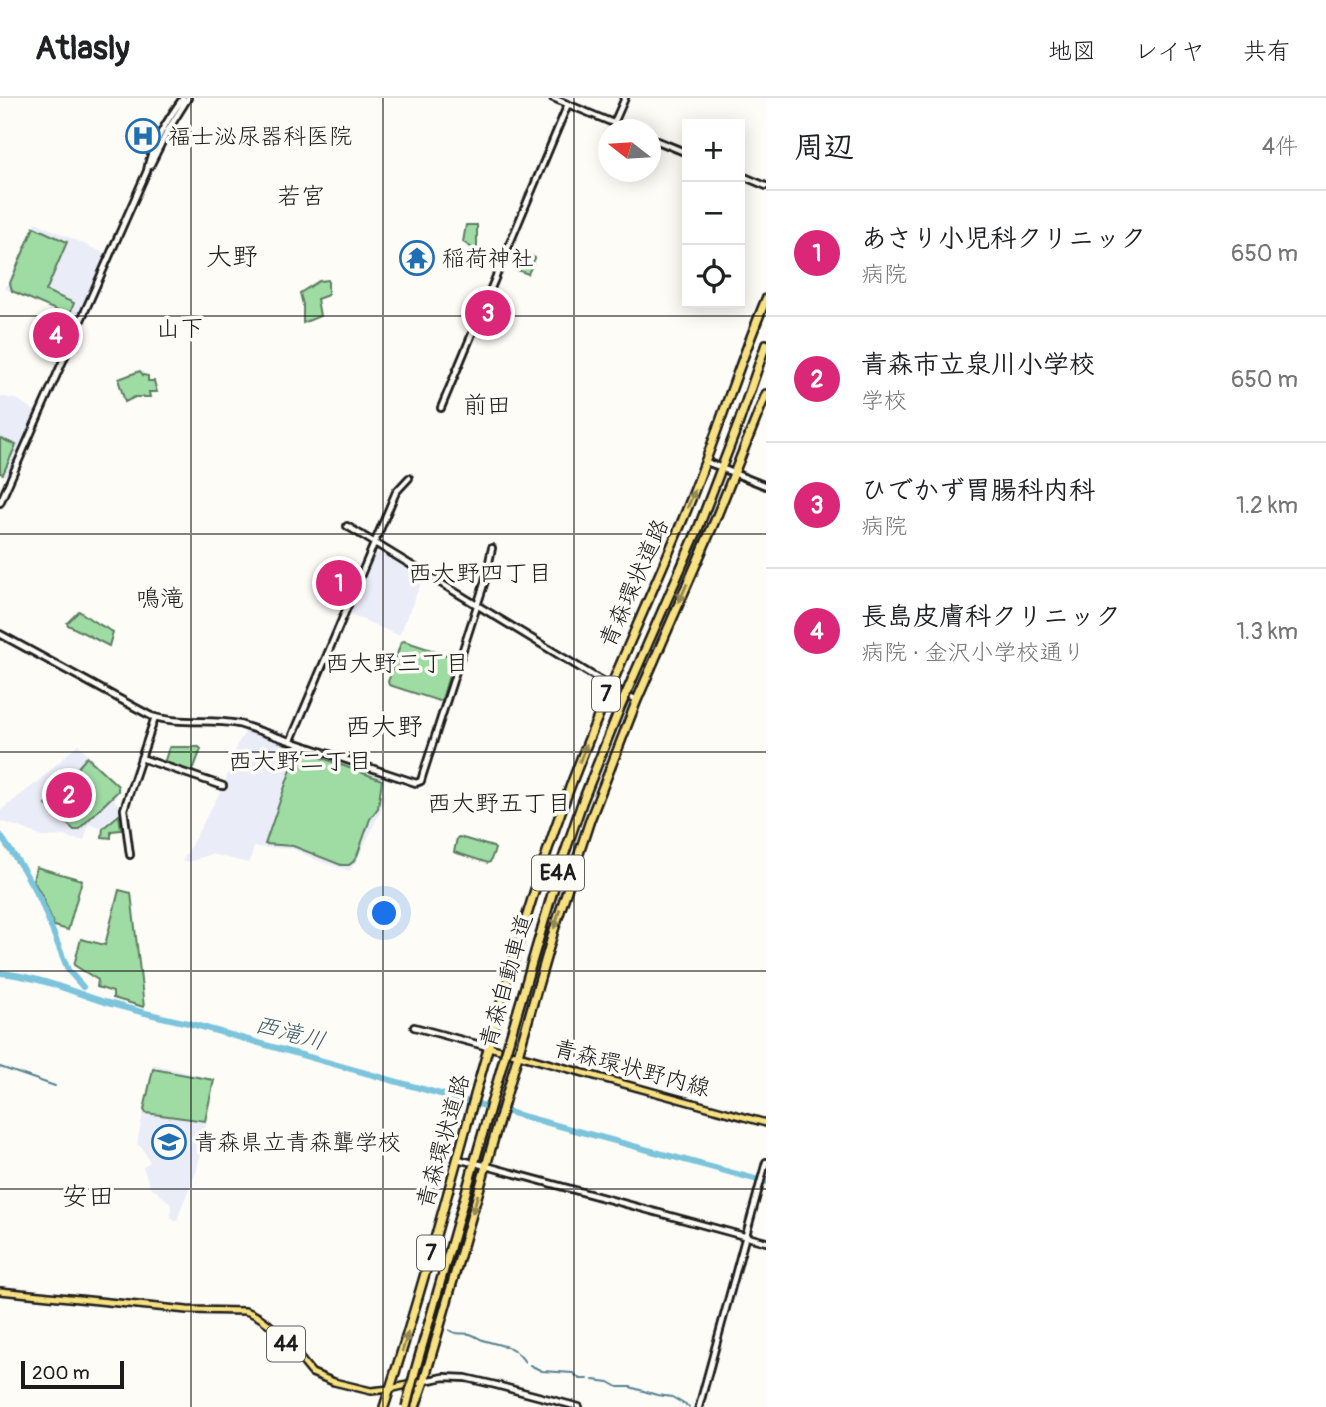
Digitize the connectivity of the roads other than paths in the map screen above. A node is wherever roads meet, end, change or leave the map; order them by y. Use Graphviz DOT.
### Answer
graph roads {
  1 [pos="553,98"];
  2 [pos="625,98"];
  3 [pos="174,99"];
  4 [pos="184,99"];
  5 [pos="568,104"];
  6 [pos="604,119"];
  7 [pos="616,119"];
  8 [pos="661,142"];
  9 [pos="682,151"];
  10 [pos="745,177"];
  11 [pos="766,186"];
  12 [pos="766,299"];
  13 [pos="766,344"];
  14 [pos="766,356"];
  15 [pos="766,394"];
  16 [pos="441,408"];
  17 [pos="739,422"];
  18 [pos="706,462"];
  19 [pos="717,466"];
  20 [pos="730,471"];
  21 [pos="409,478"];
  22 [pos="766,486"];
  23 [pos="0,503"];
  24 [pos="348,526"];
  25 [pos="375,543"];
  26 [pos="492,548"];
  27 [pos="477,605"];
  28 [pos="0,634"];
  29 [pos="610,686"];
  30 [pos="637,700"];
  31 [pos="155,717"];
  32 [pos="291,740"];
  33 [pos="141,758"];
  34 [pos="223,786"];
  35 [pos="130,855"];
  36 [pos="414,1027"];
  37 [pos="489,1047"];
  38 [pos="518,1055"];
  39 [pos="766,1122"];
  40 [pos="458,1159"];
  41 [pos="469,1162"];
  42 [pos="766,1162"];
  43 [pos="482,1165"];
  44 [pos="746,1237"];
  45 [pos="766,1242"];
  46 [pos="0,1291"];
  47 [pos="424,1381"];
  48 [pos="390,1389"];
  49 [pos="384,1407"];
  50 [pos="405,1407"];
  51 [pos="415,1407"];
  52 [pos="579,1407"];
  53 [pos="699,1407"];
  1 -- 5 [label="street"];
  2 -- 7 [label="street"];
  3 -- 4 [label="street"];
  4 -- 23 [label="street"];
  5 -- 6 [label="street"];
  5 -- 16 [label="street"];
  8 -- 9 [label="street"];
  10 -- 11 [label="street"];
  12 -- 18 [label="highway, 青森環状道路 / 7"];
  13 -- 17 [label="highway, 青森自動車道 / E4A"];
  14 -- 17 [label="highway, 青森自動車道 / E4A"];
  15 -- 20 [label="highway, 7"];
  17 -- 50 [label="highway, 青森自動車道 / E4A, bridge"];
  18 -- 19 [label="street"];
  29 -- 18 [label="highway, 青森環状道路 / 7, one-way"];
  20 -- 22 [label="street"];
  20 -- 30 [label="highway, 7, one-way"];
  21 -- 25 [label="street"];
  24 -- 25 [label="street"];
  25 -- 27 [label="street"];
  25 -- 32 [label="street"];
  26 -- 27 [label="street"];
  27 -- 29 [label="street"];
  27 -- 32 [label="street"];
  28 -- 31 [label="street"];
  29 -- 30 [label="street"];
  37 -- 29 [label="highway, 青森環状道路 / 7, one-way"];
  30 -- 38 [label="highway, 7, one-way"];
  31 -- 32 [label="street"];
  31 -- 33 [label="street"];
  33 -- 34 [label="street"];
  33 -- 35 [label="street"];
  36 -- 37 [label="street"];
  37 -- 38 [label="main road, 青森環状野内線"];
  37 -- 40 [label="highway, 青森環状道路 / 7"];
  38 -- 39 [label="main road, 青森環状野内線"];
  38 -- 43 [label="highway, 7"];
  40 -- 41 [label="street"];
  48 -- 40 [label="highway, 青森環状道路 / 7, one-way"];
  42 -- 44 [label="street"];
  43 -- 44 [label="street"];
  43 -- 47 [label="highway, 7, one-way"];
  44 -- 45 [label="street"];
  44 -- 53 [label="street"];
  46 -- 48 [label="main road, 44"];
  47 -- 48 [label="main road, 44"];
  47 -- 51 [label="highway, 7"];
  47 -- 52 [label="street"];
  48 -- 49 [label="highway, 青森環状道路 / 7"];
}
